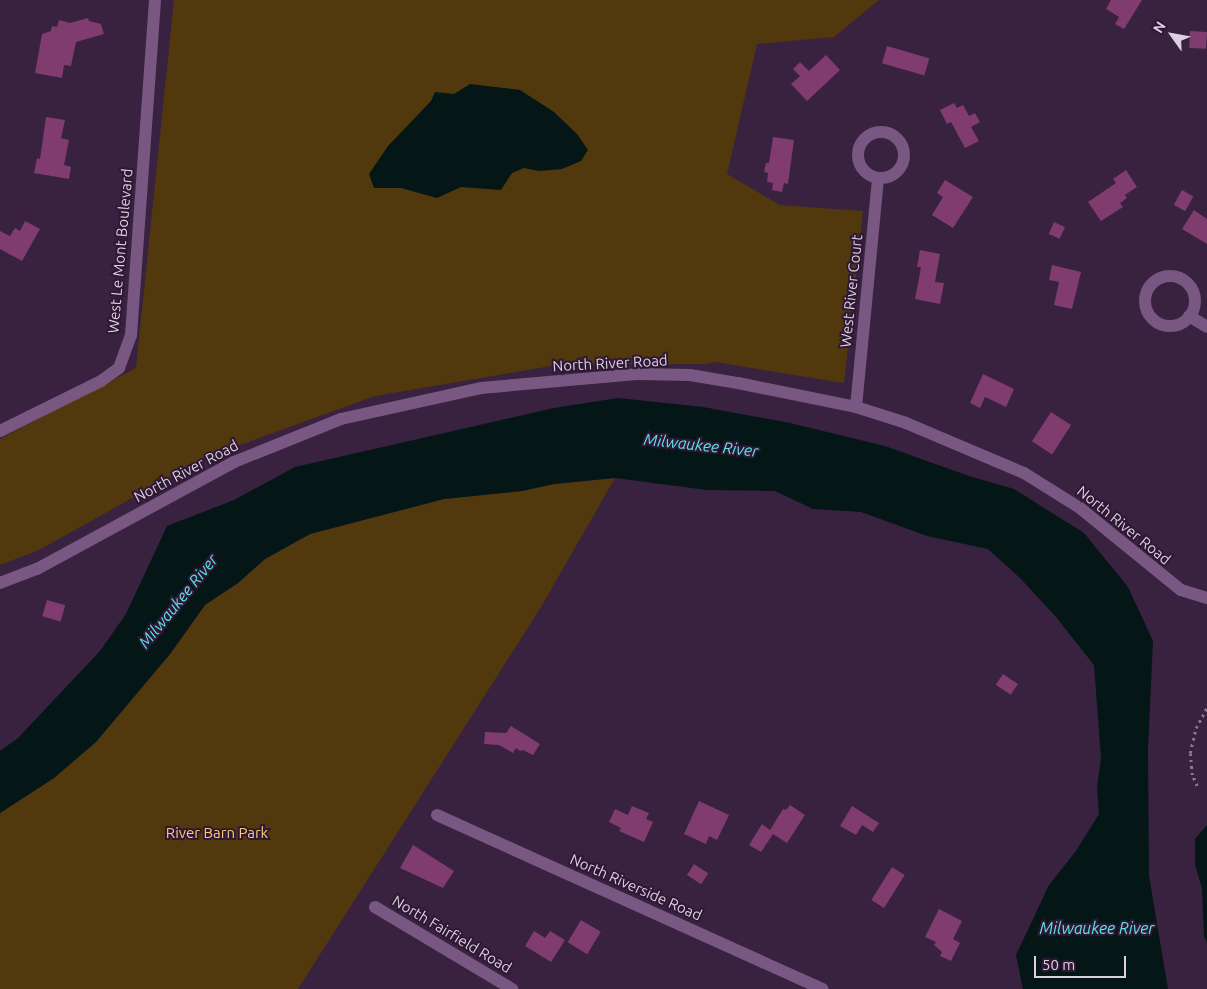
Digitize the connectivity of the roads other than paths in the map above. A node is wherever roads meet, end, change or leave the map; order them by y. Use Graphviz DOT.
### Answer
graph roads {
  1 [pos="155,0"];
  2 [pos="878,178"];
  3 [pos="1190,316"];
  4 [pos="1207,327"];
  5 [pos="856,407"];
  6 [pos="0,431"];
  7 [pos="0,583"];
  8 [pos="1207,598"];
  9 [pos="437,815"];
  10 [pos="375,907"];
  11 [pos="512,989"];
  12 [pos="823,989"];
  1 -- 6 [label="street, West Le Mont Boulevard"];
  2 -- 5 [label="street, West River Court"];
  3 -- 4 [label="street"];
  5 -- 7 [label="street, North River Road"];
  5 -- 8 [label="street, North River Road"];
  9 -- 12 [label="street, North Riverside Road"];
  10 -- 11 [label="street, North Fairfield Road"];
}
